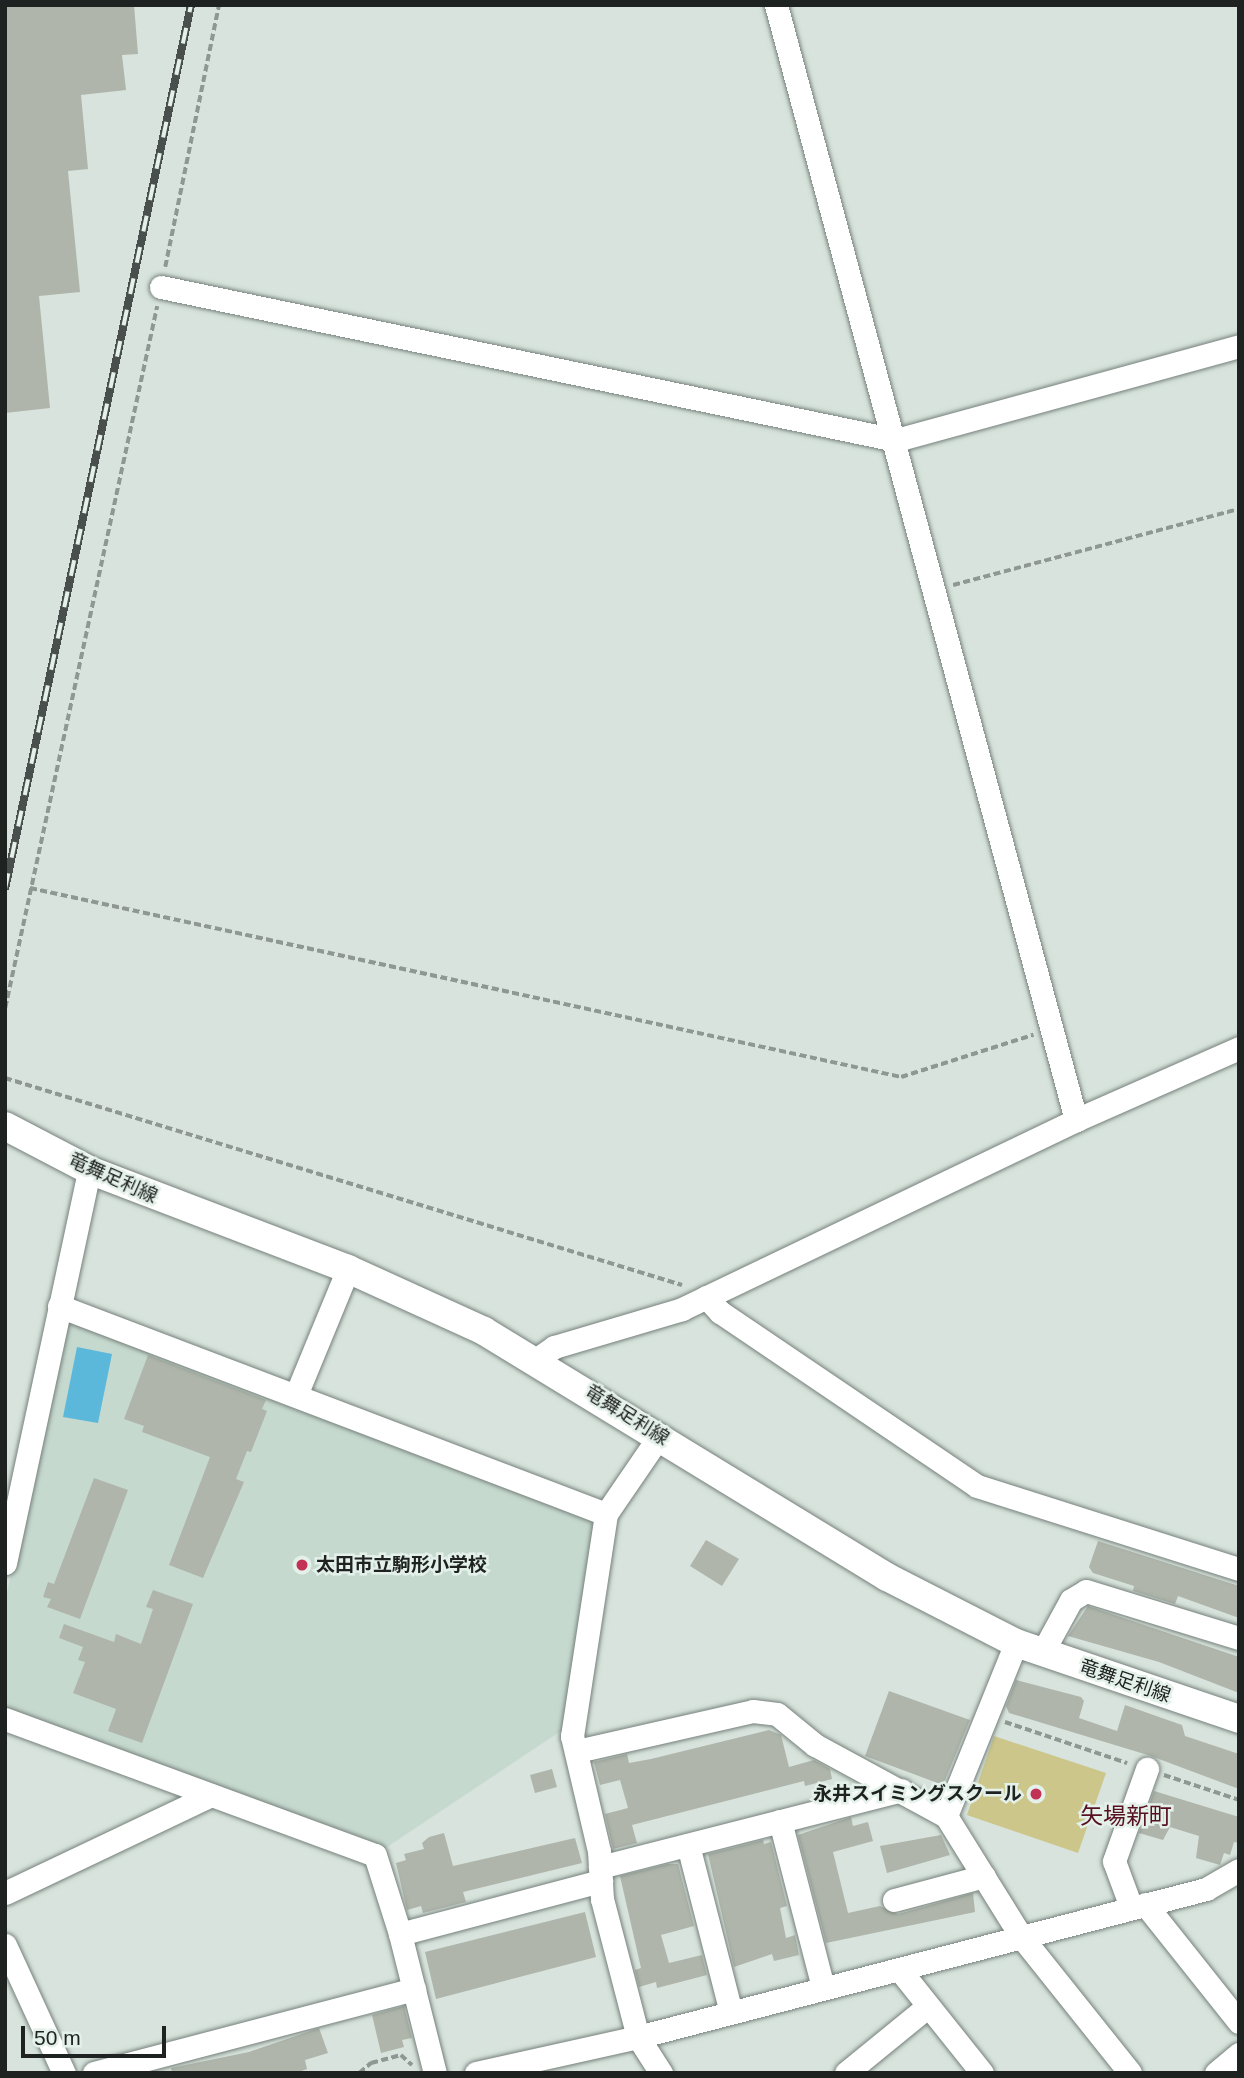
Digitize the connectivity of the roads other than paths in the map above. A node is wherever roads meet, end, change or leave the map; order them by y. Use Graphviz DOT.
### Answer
graph roads {
  1 [pos="776,5"];
  2 [pos="162,287"];
  3 [pos="1239,346"];
  4 [pos="896,440"];
  5 [pos="1239,1048"];
  6 [pos="1076,1120"];
  7 [pos="5,1126"];
  8 [pos="89,1170"];
  9 [pos="348,1269"];
  10 [pos="706,1297"];
  11 [pos="59,1306"];
  12 [pos="537,1359"];
  13 [pos="296,1395"];
  14 [pos="660,1435"];
  15 [pos="606,1514"];
  16 [pos="5,1563"];
  17 [pos="1239,1569"];
  18 [pos="1239,1638"];
  19 [pos="1029,1648"];
  20 [pos="5,1719"];
  21 [pos="1239,1719"];
  22 [pos="577,1751"];
  23 [pos="1147,1769"];
  24 [pos="901,1790"];
  25 [pos="211,1795"];
  26 [pos="946,1816"];
  27 [pos="780,1821"];
  28 [pos="688,1845"];
  29 [pos="1239,1870"];
  30 [pos="601,1874"];
  31 [pos="984,1876"];
  32 [pos="5,1893"];
  33 [pos="894,1900"];
  34 [pos="1138,1906"];
  35 [pos="400,1934"];
  36 [pos="1020,1935"];
  37 [pos="5,1945"];
  38 [pos="899,1969"];
  39 [pos="822,1987"];
  40 [pos="414,1989"];
  41 [pos="927,2007"];
  42 [pos="731,2012"];
  43 [pos="1239,2022"];
  44 [pos="638,2037"];
  45 [pos="1239,2054"];
  46 [pos="108,2071"];
  47 [pos="504,2071"];
  48 [pos="64,2073"];
  49 [pos="435,2073"];
  50 [pos="476,2073"];
  51 [pos="661,2073"];
  52 [pos="846,2073"];
  53 [pos="982,2073"];
  54 [pos="1130,2073"];
  55 [pos="1216,2073"];
  1 -- 4 [label="street"];
  2 -- 4 [label="street"];
  3 -- 4 [label="street"];
  4 -- 6 [label="street"];
  5 -- 6 [label="street"];
  6 -- 10 [label="street"];
  7 -- 8 [label="main road, 竜舞足利線"];
  8 -- 9 [label="main road, 竜舞足利線"];
  8 -- 11 [label="street"];
  9 -- 12 [label="main road, 竜舞足利線"];
  9 -- 13 [label="street"];
  10 -- 12 [label="street"];
  10 -- 17 [label="street"];
  11 -- 13 [label="street"];
  11 -- 16 [label="street"];
  12 -- 14 [label="main road, 竜舞足利線"];
  13 -- 15 [label="street"];
  14 -- 15 [label="street"];
  14 -- 19 [label="main road, 竜舞足利線"];
  15 -- 22 [label="street"];
  18 -- 19 [label="street"];
  19 -- 21 [label="main road, 竜舞足利線"];
  19 -- 26 [label="street"];
  20 -- 25 [label="street"];
  22 -- 24 [label="street"];
  22 -- 30 [label="street"];
  23 -- 34 [label="street"];
  24 -- 26 [label="street"];
  24 -- 27 [label="street"];
  25 -- 32 [label="street"];
  25 -- 35 [label="street"];
  26 -- 31 [label="street"];
  27 -- 28 [label="street"];
  27 -- 39 [label="street"];
  28 -- 30 [label="street"];
  28 -- 42 [label="street"];
  29 -- 34 [label="street"];
  30 -- 35 [label="street"];
  30 -- 44 [label="street"];
  31 -- 33 [label="street"];
  31 -- 36 [label="street"];
  34 -- 36 [label="street"];
  34 -- 43 [label="street"];
  35 -- 40 [label="street"];
  36 -- 38 [label="street"];
  36 -- 54 [label="street"];
  37 -- 48 [label="street"];
  38 -- 39 [label="street"];
  38 -- 41 [label="street"];
  39 -- 42 [label="street"];
  40 -- 46 [label="street"];
  40 -- 49 [label="street"];
  41 -- 52 [label="street"];
  41 -- 53 [label="street"];
  42 -- 44 [label="street"];
  44 -- 47 [label="street"];
  44 -- 51 [label="street"];
  45 -- 55 [label="street"];
  47 -- 50 [label="street"];
}
